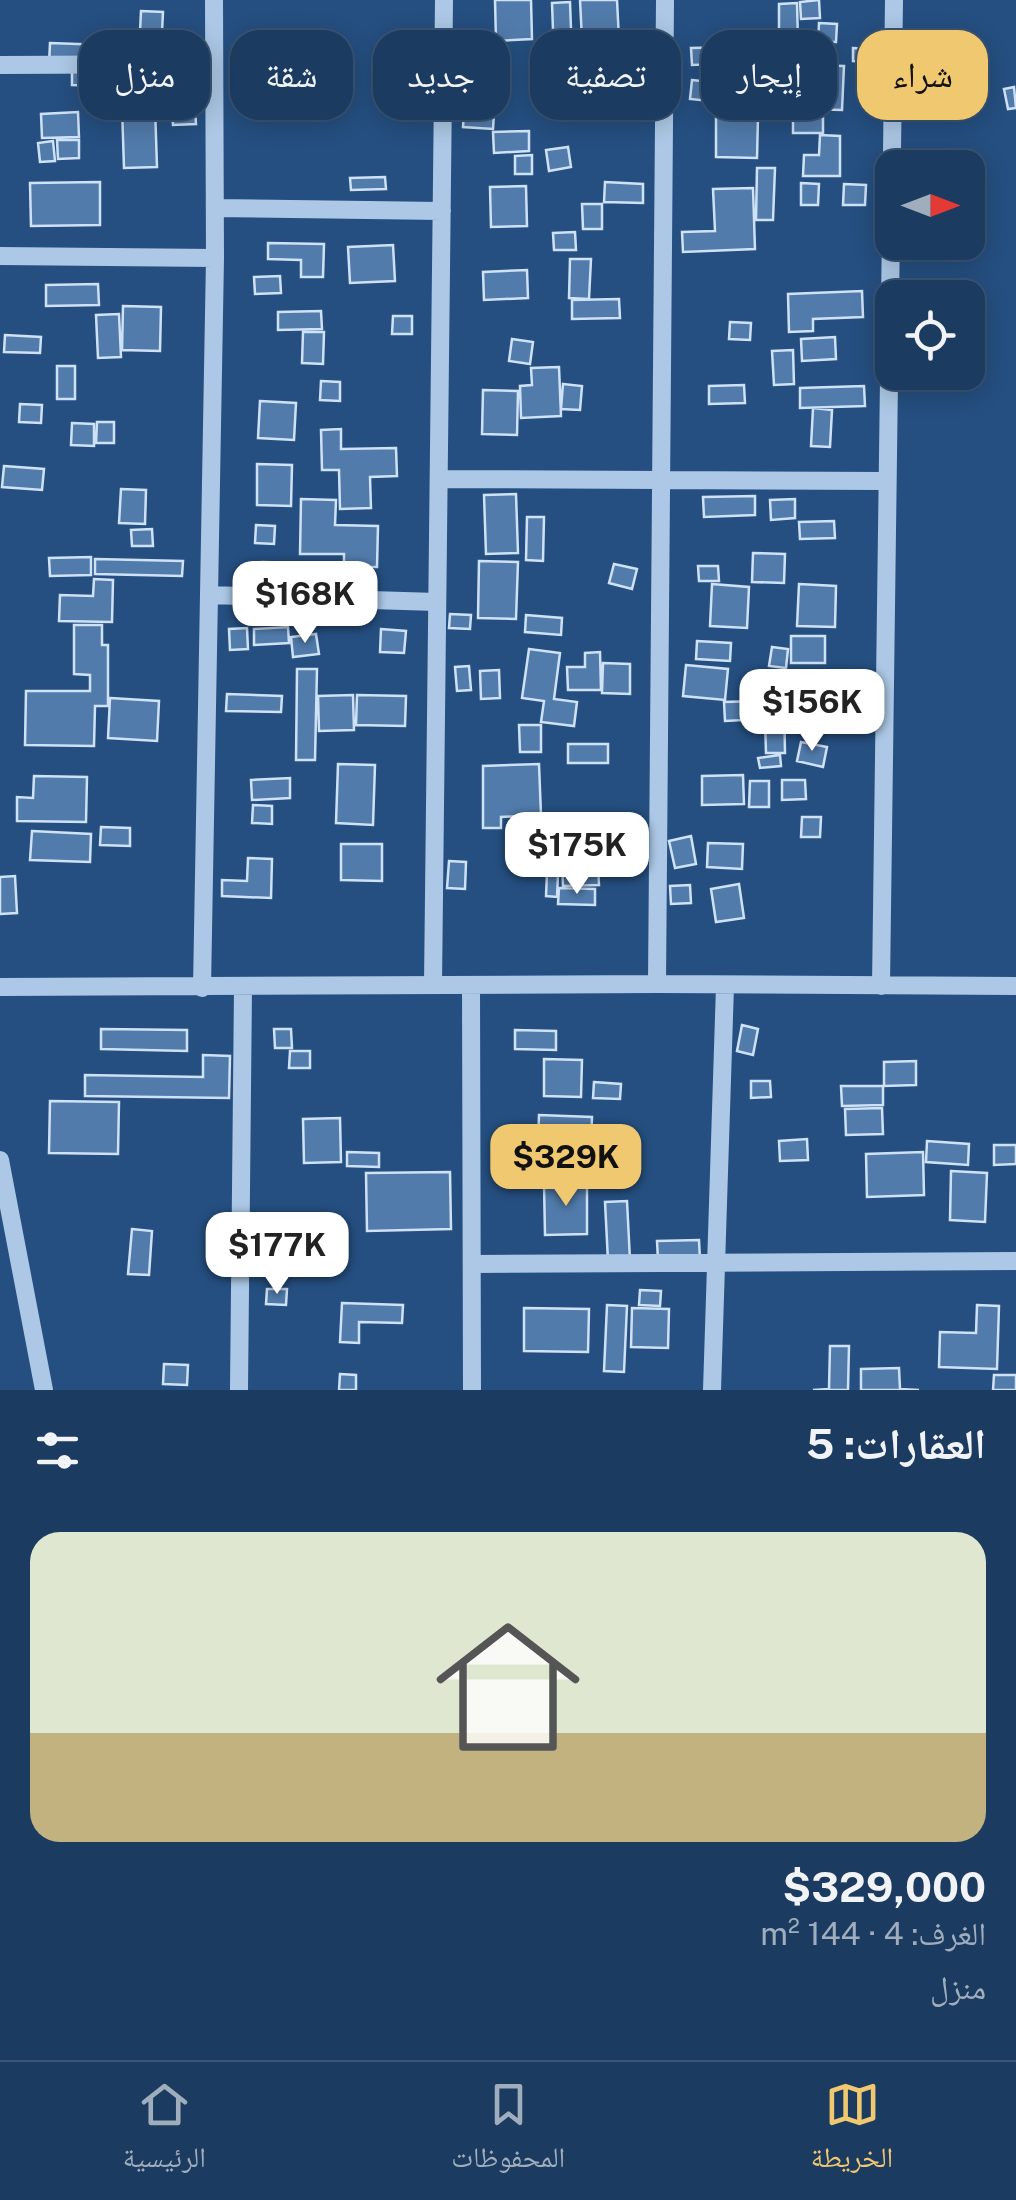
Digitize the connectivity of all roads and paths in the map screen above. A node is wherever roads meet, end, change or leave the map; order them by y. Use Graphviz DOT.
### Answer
graph roads {
  1 [pos="214,0"];
  2 [pos="444,0"];
  3 [pos="665,0"];
  4 [pos="894,0"];
  5 [pos="214,64"];
  6 [pos="0,65"];
  7 [pos="215,208"];
  8 [pos="442,211"];
  9 [pos="0,256"];
  10 [pos="215,258"];
  11 [pos="439,478"];
  12 [pos="661,480"];
  13 [pos="886,481"];
  14 [pos="209,594"];
  15 [pos="437,602"];
  16 [pos="656,984"];
  17 [pos="433,985"];
  18 [pos="471,986"];
  19 [pos="725,986"];
  20 [pos="882,986"];
  21 [pos="1016,986"];
  22 [pos="0,987"];
  23 [pos="202,988"];
  24 [pos="243,988"];
  25 [pos="0,1160"];
  26 [pos="714,1262"];
  27 [pos="1016,1262"];
  28 [pos="472,1264"];
  29 [pos="44,1390"];
  30 [pos="238,1390"];
  31 [pos="472,1390"];
  32 [pos="712,1390"];
  1 -- 5 [label="street"];
  2 -- 8 [label="street"];
  3 -- 12 [label="street"];
  4 -- 13 [label="street"];
  5 -- 6 [label="street"];
  5 -- 7 [label="street"];
  7 -- 8 [label="street"];
  7 -- 10 [label="street"];
  8 -- 11 [label="street"];
  9 -- 10 [label="street"];
  10 -- 14 [label="street"];
  11 -- 12 [label="street"];
  11 -- 15 [label="street"];
  12 -- 13 [label="street"];
  12 -- 16 [label="street"];
  13 -- 20 [label="street"];
  14 -- 15 [label="street"];
  14 -- 23 [label="street"];
  15 -- 17 [label="street"];
  16 -- 18 [label="street"];
  16 -- 19 [label="street"];
  17 -- 18 [label="street"];
  17 -- 24 [label="street"];
  18 -- 28 [label="street"];
  19 -- 20 [label="street"];
  19 -- 26 [label="street"];
  20 -- 21 [label="street"];
  22 -- 23 [label="street"];
  23 -- 24 [label="street"];
  24 -- 30 [label="street"];
  25 -- 29 [label="street"];
  26 -- 27 [label="street"];
  26 -- 28 [label="street"];
  26 -- 32 [label="street"];
  28 -- 31 [label="street"];
}
